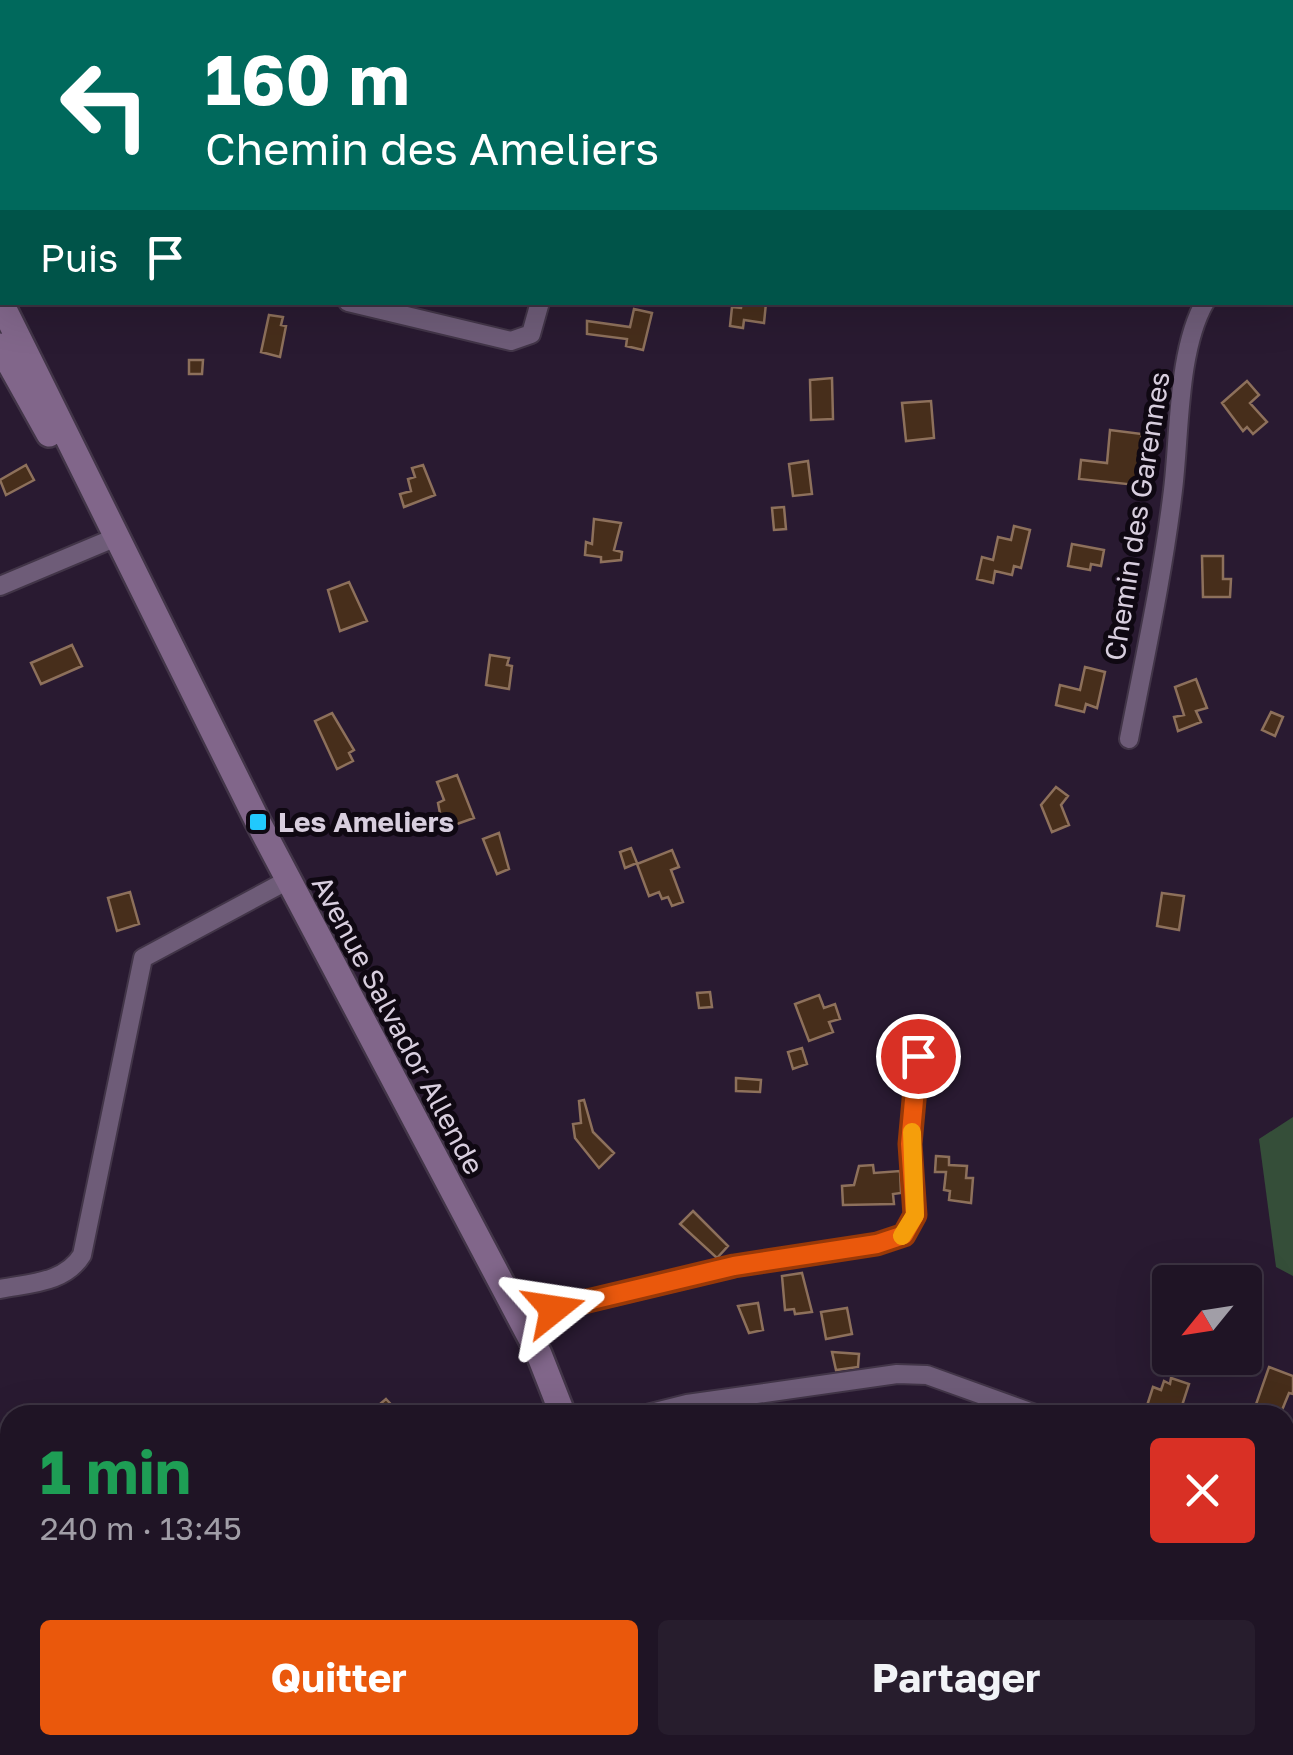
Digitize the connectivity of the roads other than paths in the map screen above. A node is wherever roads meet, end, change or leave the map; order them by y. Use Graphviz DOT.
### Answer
graph roads {
  1 [pos="2,305"];
  2 [pos="361,305"];
  3 [pos="539,305"];
  4 [pos="1204,305"];
  5 [pos="0,346"];
  6 [pos="114,538"];
  7 [pos="0,586"];
  8 [pos="1129,739"];
  9 [pos="288,880"];
  10 [pos="918,1056"];
  11 [pos="0,1289"];
  12 [pos="521,1318"];
  13 [pos="558,1405"];
  14 [pos="683,1405"];
  15 [pos="1010,1405"];
  16 [pos="388,1755"];
  17 [pos="475,1755"];
  1 -- 6 [label="main road, Avenue Salvador Allende"];
  2 -- 3 [label="street"];
  4 -- 8 [label="street, Chemin des Garennes"];
  5 -- 6 [label="main road, Avenue Salvador Allende"];
  6 -- 7 [label="street"];
  6 -- 9 [label="main road, Avenue Salvador Allende"];
  9 -- 11 [label="street"];
  9 -- 12 [label="main road, Avenue Salvador Allende"];
  10 -- 12 [label="street"];
  12 -- 13 [label="main road, Avenue Salvador Allende"];
  14 -- 15 [label="street"];
  16 -- 17 [label="lane"];
}
